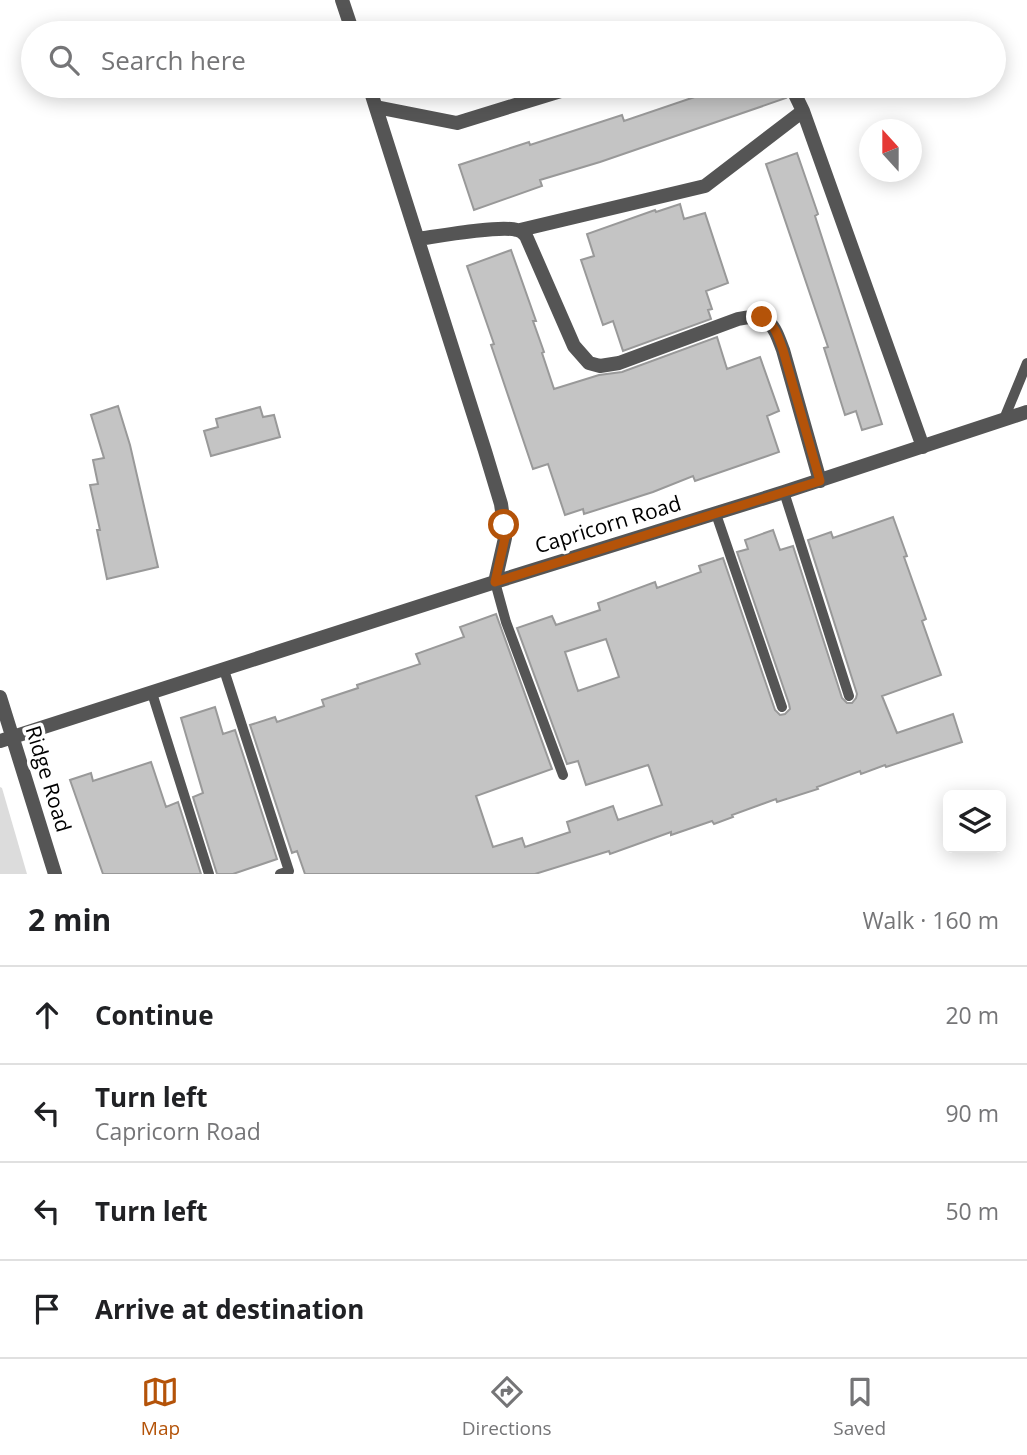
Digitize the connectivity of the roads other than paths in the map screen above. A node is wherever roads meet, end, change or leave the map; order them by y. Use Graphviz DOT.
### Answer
graph roads {
  1 [pos="342,0"];
  2 [pos="349,21"];
  3 [pos="373,98"];
  4 [pos="538,98"];
  5 [pos="797,98"];
  6 [pos="376,107"];
  7 [pos="803,111"];
  8 [pos="520,230"];
  9 [pos="418,239"];
  10 [pos="1027,363"];
  11 [pos="1027,412"];
  12 [pos="1004,419"];
  13 [pos="923,447"];
  14 [pos="820,481"];
  15 [pos="784,492"];
  16 [pos="716,514"];
  17 [pos="495,582"];
  18 [pos="223,670"];
  19 [pos="152,693"];
  20 [pos="849,696"];
  21 [pos="0,698"];
  22 [pos="782,707"];
  23 [pos="6,739"];
  24 [pos="563,775"];
  25 [pos="55,874"];
  26 [pos="209,874"];
  27 [pos="279,874"];
  1 -- 2 [label="street"];
  3 -- 6 [label="street"];
  4 -- 6 [label="street"];
  5 -- 7 [label="street"];
  6 -- 9 [label="street"];
  7 -- 8 [label="street"];
  7 -- 13 [label="street"];
  8 -- 9 [label="street"];
  8 -- 14 [label="street"];
  9 -- 17 [label="street"];
  10 -- 12 [label="lane"];
  11 -- 12 [label="street, Capricorn Road"];
  12 -- 13 [label="street, Capricorn Road"];
  13 -- 14 [label="street, Capricorn Road"];
  14 -- 15 [label="street, Capricorn Road"];
  15 -- 16 [label="street, Capricorn Road"];
  15 -- 20 [label="lane"];
  16 -- 17 [label="street, Capricorn Road"];
  16 -- 22 [label="lane"];
  17 -- 18 [label="street, Capricorn Road"];
  17 -- 24 [label="lane"];
  18 -- 19 [label="street, Capricorn Road"];
  18 -- 27 [label="lane"];
  19 -- 23 [label="street, Capricorn Road"];
  19 -- 26 [label="lane"];
  21 -- 23 [label="street, Ridge Road"];
  23 -- 25 [label="street, Ridge Road"];
}
